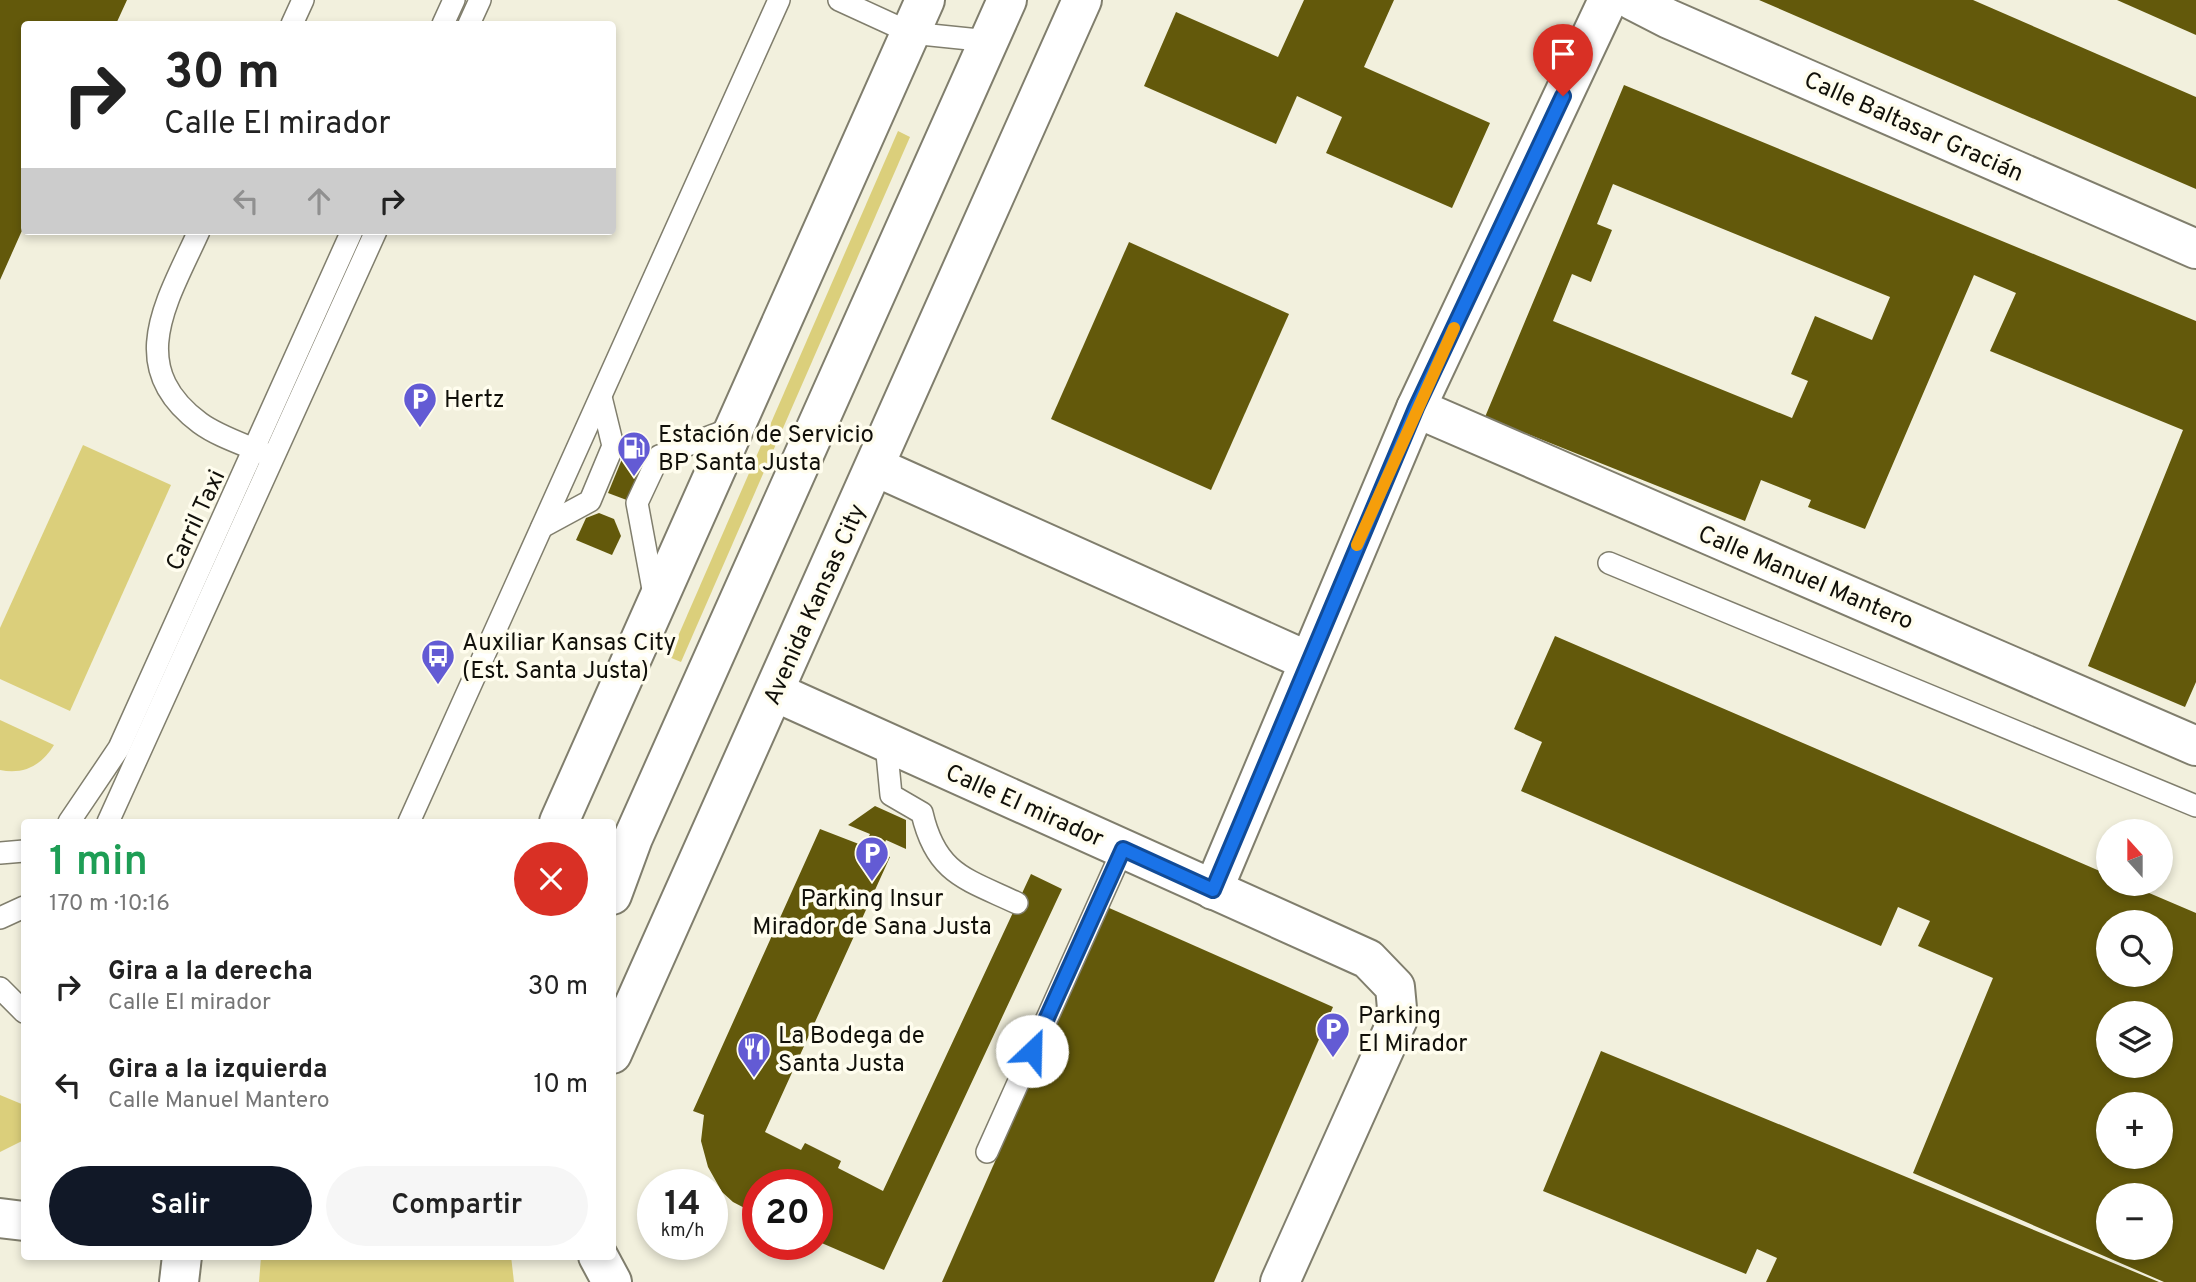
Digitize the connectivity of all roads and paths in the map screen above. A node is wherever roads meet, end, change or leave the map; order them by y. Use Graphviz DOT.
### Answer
graph roads {
  1 [pos="303,0"];
  2 [pos="454,0"];
  3 [pos="480,0"];
  4 [pos="779,0"];
  5 [pos="839,0"];
  6 [pos="1007,0"];
  7 [pos="1082,0"];
  8 [pos="1608,0"];
  9 [pos="1632,0"];
  10 [pos="918,17"];
  11 [pos="293,21"];
  12 [pos="444,21"];
  13 [pos="470,21"];
  14 [pos="989,41"];
  15 [pos="197,235"];
  16 [pos="350,235"];
  17 [pos="374,235"];
  18 [pos="2196,249"];
  19 [pos="601,397"];
  20 [pos="1416,408"];
  21 [pos="735,427"];
  22 [pos="265,454"];
  23 [pos="876,467"];
  24 [pos="542,527"];
  25 [pos="1609,562"];
  26 [pos="656,606"];
  27 [pos="1308,661"];
  28 [pos="775,692"];
  29 [pos="886,743"];
  30 [pos="2196,746"];
  31 [pos="2196,806"];
  32 [pos="71,819"];
  33 [pos="109,819"];
  34 [pos="410,819"];
  35 [pos="560,819"];
  36 [pos="1123,849"];
  37 [pos="21,851"];
  38 [pos="0,853"];
  39 [pos="616,884"];
  40 [pos="1213,890"];
  41 [pos="1017,903"];
  42 [pos="21,908"];
  43 [pos="0,918"];
  44 [pos="0,988"];
  45 [pos="21,1009"];
  46 [pos="616,1045"];
  47 [pos="987,1152"];
  48 [pos="0,1219"];
  49 [pos="21,1221"];
  50 [pos="182,1260"];
  51 [pos="591,1260"];
  52 [pos="600,1260"];
  53 [pos="179,1282"];
  54 [pos="593,1282"];
  55 [pos="612,1282"];
  56 [pos="1280,1282"];
  1 -- 11 [label="lane"];
  2 -- 12 [label="lane"];
  3 -- 13 [label="lane"];
  4 -- 19 [label="lane"];
  5 -- 10 [label="lane"];
  6 -- 14 [label="street"];
  7 -- 23 [label="street, Avenida Kansas City"];
  8 -- 20 [label="street"];
  9 -- 18 [label="street, Calle Baltasar Gracián"];
  10 -- 14 [label="lane"];
  10 -- 21 [label="street"];
  14 -- 39 [label="street"];
  15 -- 22 [label="lane"];
  16 -- 22 [label="lane, Carril Taxi"];
  17 -- 22 [label="lane"];
  19 -- 24 [label="lane"];
  19 -- 24 [label="lane"];
  20 -- 27 [label="street"];
  20 -- 30 [label="street, Calle Manuel Mantero"];
  21 -- 26 [label="street"];
  21 -- 26 [label="lane"];
  22 -- 32 [label="lane, Carril Taxi"];
  22 -- 33 [label="lane"];
  23 -- 27 [label="street"];
  23 -- 28 [label="street, Avenida Kansas City"];
  24 -- 34 [label="lane"];
  25 -- 31 [label="lane"];
  26 -- 35 [label="street"];
  27 -- 40 [label="street"];
  28 -- 29 [label="street, Calle El mirador"];
  28 -- 46 [label="street, Avenida Kansas City"];
  29 -- 36 [label="street, Calle El mirador"];
  29 -- 41 [label="lane"];
  36 -- 40 [label="street, Calle El mirador"];
  36 -- 47 [label="lane"];
  37 -- 38 [label="lane"];
  40 -- 56 [label="street, Calle El mirador"];
  42 -- 43 [label="lane"];
  44 -- 45 [label="lane"];
  48 -- 49 [label="street"];
  50 -- 53 [label="street"];
  51 -- 54 [label="street"];
  52 -- 55 [label="street"];
}
